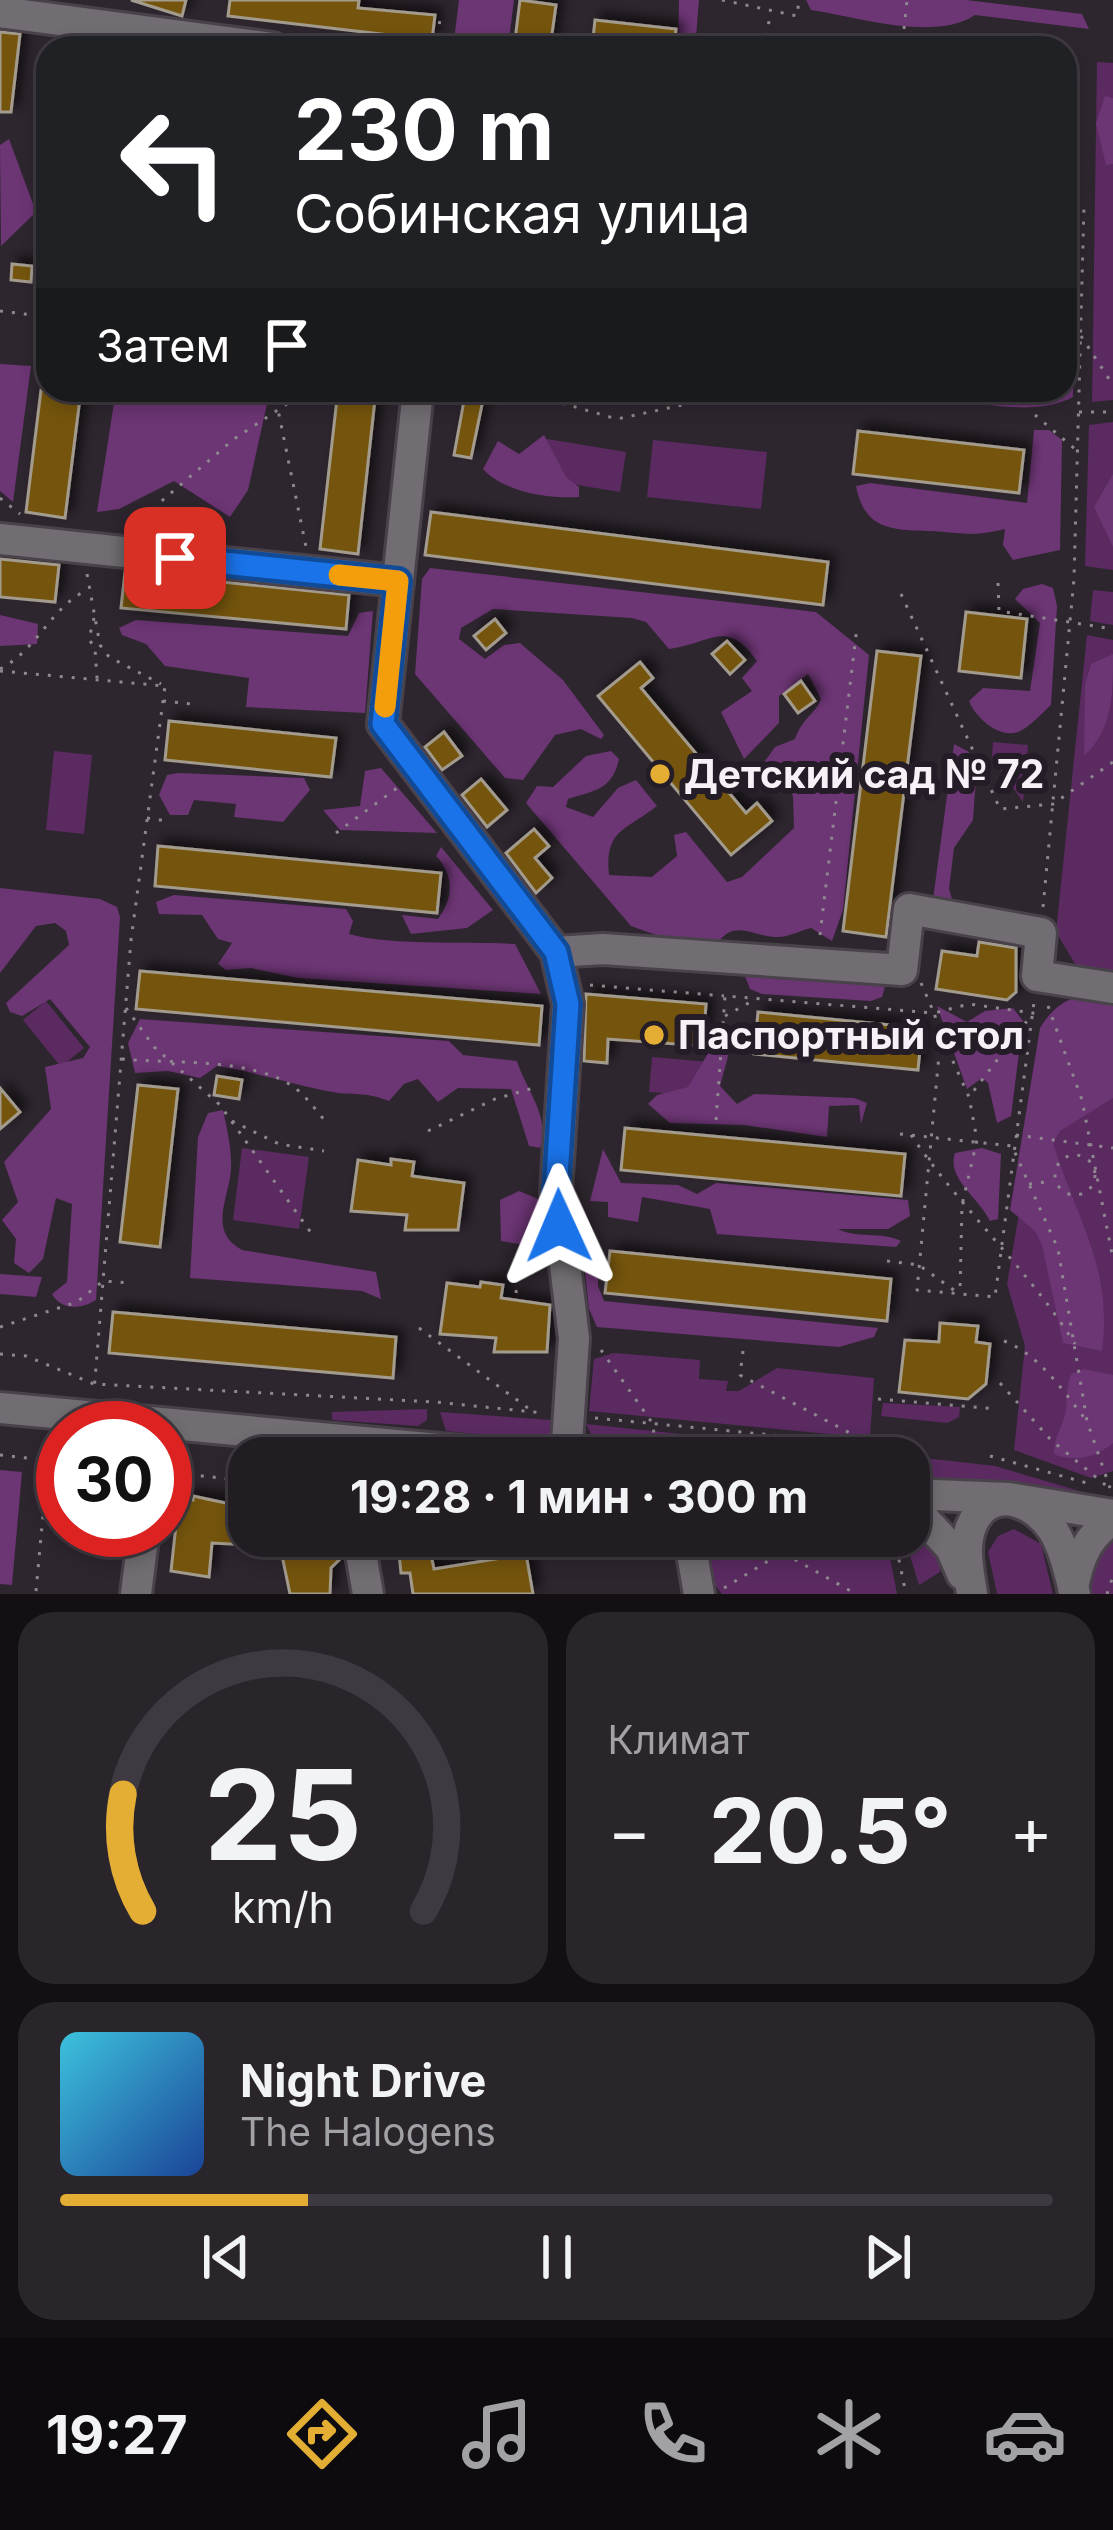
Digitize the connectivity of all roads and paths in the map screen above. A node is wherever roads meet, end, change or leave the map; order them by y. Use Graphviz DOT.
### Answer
graph roads {
  1 [pos="722,0"];
  2 [pos="799,0"];
  3 [pos="907,0"];
  4 [pos="0,12"];
  5 [pos="770,12"];
  6 [pos="440,19"];
  7 [pos="904,29"];
  8 [pos="182,36"];
  9 [pos="438,36"];
  10 [pos="767,36"];
  11 [pos="1084,206"];
  12 [pos="1077,215"];
  13 [pos="1083,221"];
  14 [pos="0,311"];
  15 [pos="36,316"];
  16 [pos="1080,335"];
  17 [pos="1077,347"];
  18 [pos="1080,350"];
  19 [pos="1113,385"];
  20 [pos="278,402"];
  21 [pos="291,402"];
  22 [pos="417,402"];
  23 [pos="558,402"];
  24 [pos="697,402"];
  25 [pos="280,410"];
  26 [pos="1078,412"];
  27 [pos="1113,412"];
  28 [pos="1035,415"];
  29 [pos="1077,451"];
  30 [pos="0,539"];
  31 [pos="87,549"];
  32 [pos="128,553"];
  33 [pos="318,573"];
  34 [pos="398,581"];
  35 [pos="998,583"];
  36 [pos="87,590"];
  37 [pos="901,594"];
  38 [pos="94,616"];
  39 [pos="1070,621"];
  40 [pos="857,627"];
  41 [pos="1113,629"];
  42 [pos="0,670"];
  43 [pos="97,680"];
  44 [pos="165,686"];
  45 [pos="163,701"];
  46 [pos="191,704"];
  47 [pos="1113,762"];
  48 [pos="420,772"];
  49 [pos="1053,804"];
  50 [pos="147,818"];
  51 [pos="167,821"];
  52 [pos="336,833"];
  53 [pos="1041,933"];
  54 [pos="556,952"];
  55 [pos="817,964"];
  56 [pos="1037,976"];
  57 [pos="562,983"];
  58 [pos="1113,988"];
  59 [pos="924,989"];
  60 [pos="725,996"];
  61 [pos="758,998"];
  62 [pos="125,1006"];
  63 [pos="934,1013"];
  64 [pos="1033,1013"];
  65 [pos="724,1016"];
  66 [pos="941,1034"];
  67 [pos="120,1059"];
  68 [pos="176,1064"];
  69 [pos="564,1079"];
  70 [pos="969,1097"];
  71 [pos="231,1120"];
  72 [pos="716,1120"];
  73 [pos="327,1123"];
  74 [pos="428,1131"];
  75 [pos="901,1134"];
  76 [pos="910,1135"];
  77 [pos="1014,1135"];
  78 [pos="932,1136"];
  79 [pos="976,1140"];
  80 [pos="1091,1145"];
  81 [pos="1012,1146"];
  82 [pos="1113,1148"];
  83 [pos="324,1151"];
  84 [pos="928,1162"];
  85 [pos="1096,1173"];
  86 [pos="1055,1181"];
  87 [pos="1029,1184"];
  88 [pos="962,1204"];
  89 [pos="314,1237"];
  90 [pos="997,1249"];
  91 [pos="520,1253"];
  92 [pos="1113,1259"];
  93 [pos="887,1261"];
  94 [pos="919,1265"];
  95 [pos="103,1281"];
  96 [pos="131,1283"];
  97 [pos="516,1293"];
  98 [pos="960,1294"];
  99 [pos="0,1327"];
  100 [pos="419,1328"];
  101 [pos="592,1339"];
  102 [pos="1004,1341"];
  103 [pos="1076,1346"];
  104 [pos="742,1352"];
  105 [pos="0,1354"];
  106 [pos="96,1365"];
  107 [pos="1000,1383"];
  108 [pos="878,1399"];
  109 [pos="0,1408"];
  110 [pos="997,1408"];
  111 [pos="533,1412"];
  112 [pos="570,1416"];
  113 [pos="1087,1421"];
  114 [pos="653,1424"];
  115 [pos="248,1437"];
  116 [pos="568,1437"];
  117 [pos="654,1437"];
  118 [pos="790,1437"];
  119 [pos="859,1437"];
  120 [pos="0,1455"];
  121 [pos="990,1456"];
  122 [pos="36,1459"];
  123 [pos="192,1475"];
  124 [pos="228,1479"];
  125 [pos="930,1498"];
  126 [pos="1009,1498"];
  127 [pos="1112,1508"];
  128 [pos="930,1523"];
  129 [pos="39,1557"];
  130 [pos="141,1557"];
  131 [pos="362,1557"];
  132 [pos="692,1557"];
  133 [pos="780,1557"];
  134 [pos="788,1557"];
  135 [pos="898,1557"];
  136 [pos="1113,1576"];
  137 [pos="36,1591"];
  138 [pos="1074,1592"];
  139 [pos="136,1594"];
  140 [pos="368,1594"];
  141 [pos="699,1594"];
  142 [pos="714,1594"];
  143 [pos="856,1594"];
  144 [pos="906,1594"];
  145 [pos="971,1594"];
  146 [pos="1107,1594"];
  1 -- 5 [label="path"];
  2 -- 5 [label="path"];
  3 -- 7 [label="path"];
  4 -- 8 [label="street"];
  5 -- 10 [label="path"];
  6 -- 9 [label="path"];
  11 -- 13 [label="path"];
  12 -- 13 [label="path"];
  13 -- 16 [label="path"];
  14 -- 15 [label="path"];
  16 -- 18 [label="path"];
  16 -- 19 [label="path"];
  17 -- 18 [label="path"];
  18 -- 26 [label="path"];
  20 -- 25 [label="path"];
  21 -- 25 [label="path"];
  22 -- 34 [label="street"];
  23 -- 24 [label="path"];
  25 -- 32 [label="path"];
  25 -- 33 [label="path"];
  26 -- 27 [label="path"];
  26 -- 29 [label="path"];
  28 -- 29 [label="path"];
  29 -- 39 [label="path"];
  30 -- 31 [label="street"];
  31 -- 32 [label="street"];
  31 -- 36 [label="path"];
  32 -- 33 [label="street"];
  33 -- 34 [label="street"];
  34 -- 48 [label="street"];
  35 -- 39 [label="path"];
  36 -- 38 [label="path"];
  36 -- 42 [label="path"];
  37 -- 49 [label="path"];
  38 -- 43 [label="path"];
  38 -- 44 [label="path"];
  39 -- 41 [label="path"];
  39 -- 49 [label="path"];
  40 -- 55 [label="path"];
  42 -- 43 [label="path"];
  43 -- 44 [label="path"];
  44 -- 45 [label="path"];
  45 -- 46 [label="path"];
  45 -- 50 [label="path"];
  47 -- 49 [label="path"];
  48 -- 52 [label="path"];
  48 -- 54 [label="street"];
  49 -- 53 [label="path"];
  50 -- 51 [label="path"];
  50 -- 62 [label="path"];
  53 -- 55 [label="street"];
  53 -- 56 [label="street"];
  54 -- 55 [label="street"];
  54 -- 57 [label="street"];
  56 -- 58 [label="street"];
  56 -- 64 [label="path"];
  56 -- 80 [label="path"];
  57 -- 60 [label="path"];
  57 -- 69 [label="street"];
  59 -- 63 [label="path"];
  60 -- 61 [label="path"];
  60 -- 65 [label="path"];
  61 -- 63 [label="path"];
  61 -- 65 [label="path"];
  62 -- 67 [label="path"];
  62 -- 68 [label="path"];
  63 -- 64 [label="path"];
  63 -- 66 [label="path"];
  64 -- 70 [label="path"];
  64 -- 77 [label="path"];
  65 -- 72 [label="path"];
  66 -- 70 [label="path"];
  66 -- 78 [label="path"];
  67 -- 68 [label="path"];
  67 -- 95 [label="path"];
  68 -- 71 [label="path"];
  68 -- 73 [label="path"];
  69 -- 74 [label="path"];
  69 -- 112 [label="street"];
  70 -- 79 [label="path"];
  71 -- 83 [label="path"];
  71 -- 89 [label="path"];
  75 -- 76 [label="path"];
  76 -- 78 [label="path"];
  76 -- 84 [label="path"];
  77 -- 80 [label="path"];
  77 -- 81 [label="path"];
  78 -- 79 [label="path"];
  78 -- 84 [label="path"];
  79 -- 81 [label="path"];
  79 -- 88 [label="path"];
  80 -- 82 [label="path"];
  80 -- 85 [label="path"];
  81 -- 87 [label="path"];
  81 -- 90 [label="path"];
  84 -- 88 [label="path"];
  84 -- 94 [label="path"];
  85 -- 86 [label="path"];
  85 -- 86 [label="path"];
  85 -- 92 [label="path"];
  86 -- 87 [label="path"];
  87 -- 103 [label="path"];
  88 -- 90 [label="path"];
  88 -- 98 [label="path"];
  90 -- 98 [label="path"];
  90 -- 103 [label="path"];
  91 -- 97 [label="path"];
  93 -- 94 [label="path"];
  94 -- 98 [label="path"];
  94 -- 98 [label="path"];
  95 -- 96 [label="path"];
  95 -- 99 [label="path"];
  95 -- 106 [label="path"];
  100 -- 111 [label="path"];
  101 -- 114 [label="path"];
  102 -- 113 [label="path"];
  103 -- 113 [label="path"];
  104 -- 119 [label="path"];
  105 -- 111 [label="path"];
  107 -- 127 [label="path"];
  108 -- 110 [label="path"];
  109 -- 115 [label="street"];
  111 -- 112 [label="path"];
  112 -- 114 [label="path"];
  112 -- 116 [label="street"];
  113 -- 127 [label="path"];
  114 -- 117 [label="path"];
  114 -- 118 [label="path"];
  120 -- 122 [label="path"];
  121 -- 127 [label="path"];
  123 -- 124 [label="path"];
  125 -- 126 [label="street"];
  126 -- 127 [label="street"];
  126 -- 138 [label="street"];
  126 -- 145 [label="street"];
  127 -- 138 [label="street"];
  128 -- 145 [label="street"];
  129 -- 137 [label="path"];
  130 -- 139 [label="street"];
  131 -- 140 [label="street"];
  132 -- 141 [label="street"];
  133 -- 142 [label="path"];
  134 -- 143 [label="path"];
  135 -- 144 [label="path"];
  136 -- 146 [label="path"];
}
